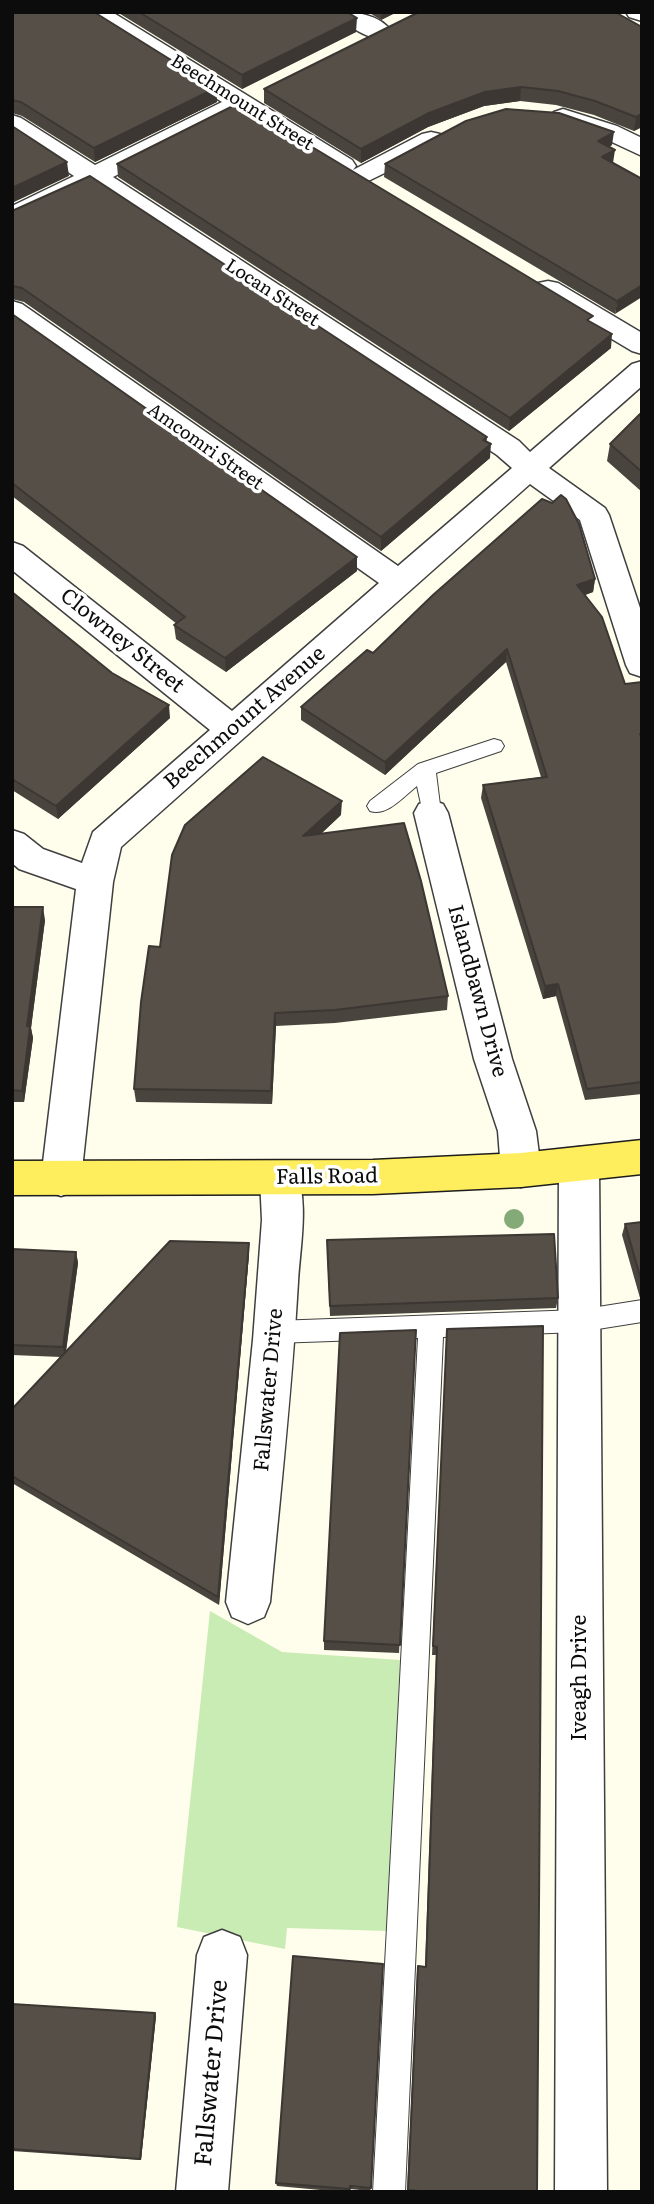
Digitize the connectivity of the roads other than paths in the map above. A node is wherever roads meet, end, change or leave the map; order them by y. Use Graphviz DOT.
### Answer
graph roads {
  1 [pos="95,12"];
  2 [pos="345,12"];
  3 [pos="352,47"];
  4 [pos="253,97"];
  5 [pos="532,114"];
  6 [pos="12,122"];
  7 [pos="455,127"];
  8 [pos="642,148"];
  9 [pos="93,176"];
  10 [pos="12,217"];
  11 [pos="523,274"];
  12 [pos="12,310"];
  13 [pos="642,345"];
  14 [pos="642,370"];
  15 [pos="530,466"];
  16 [pos="12,553"];
  17 [pos="400,583"];
  18 [pos="642,665"];
  19 [pos="232,729"];
  20 [pos="494,746"];
  21 [pos="425,769"];
  22 [pos="376,806"];
  23 [pos="431,813"];
  24 [pos="12,843"];
  25 [pos="95,882"];
  26 [pos="642,1157"];
  27 [pos="579,1164"];
  28 [pos="522,1170"];
  29 [pos="12,1178"];
  30 [pos="280,1178"];
  31 [pos="61,1179"];
  32 [pos="642,1311"];
  33 [pos="579,1321"];
  34 [pos="431,1326"];
  35 [pos="275,1332"];
  36 [pos="248,1602"];
  37 [pos="222,1955"];
  38 [pos="202,2192"];
  39 [pos="389,2192"];
  40 [pos="581,2192"];
  1 -- 4 [label="street, Beechmount Street"];
  2 -- 3 [label="street"];
  4 -- 7 [label="street, Beechmount Street"];
  4 -- 9 [label="street"];
  5 -- 8 [label="street"];
  6 -- 9 [label="street, Locan Street"];
  9 -- 10 [label="street"];
  9 -- 15 [label="street, Locan Street"];
  11 -- 13 [label="street"];
  12 -- 17 [label="street, Amcomri Street"];
  14 -- 15 [label="street, Beechmount Avenue"];
  15 -- 17 [label="street, Beechmount Avenue"];
  15 -- 18 [label="street, Locan Street"];
  16 -- 19 [label="street, Clowney Street"];
  17 -- 19 [label="street, Beechmount Avenue"];
  19 -- 25 [label="street, Beechmount Avenue"];
  20 -- 21 [label="lane"];
  21 -- 22 [label="lane"];
  21 -- 23 [label="lane"];
  23 -- 28 [label="street, Islandbawn Drive"];
  24 -- 25 [label="street"];
  25 -- 31 [label="street, Beechmount Avenue"];
  26 -- 27 [label="main road, Falls Road"];
  27 -- 28 [label="main road, Falls Road"];
  27 -- 33 [label="street, Iveagh Drive"];
  28 -- 30 [label="main road, Falls Road"];
  29 -- 31 [label="main road, Falls Road"];
  30 -- 31 [label="main road, Falls Road"];
  30 -- 35 [label="street, Fallswater Drive"];
  32 -- 33 [label="lane"];
  33 -- 34 [label="lane"];
  33 -- 40 [label="street, Iveagh Drive"];
  34 -- 35 [label="lane"];
  34 -- 39 [label="lane"];
  35 -- 36 [label="street, Fallswater Drive"];
  37 -- 38 [label="street, Fallswater Drive"];
}
